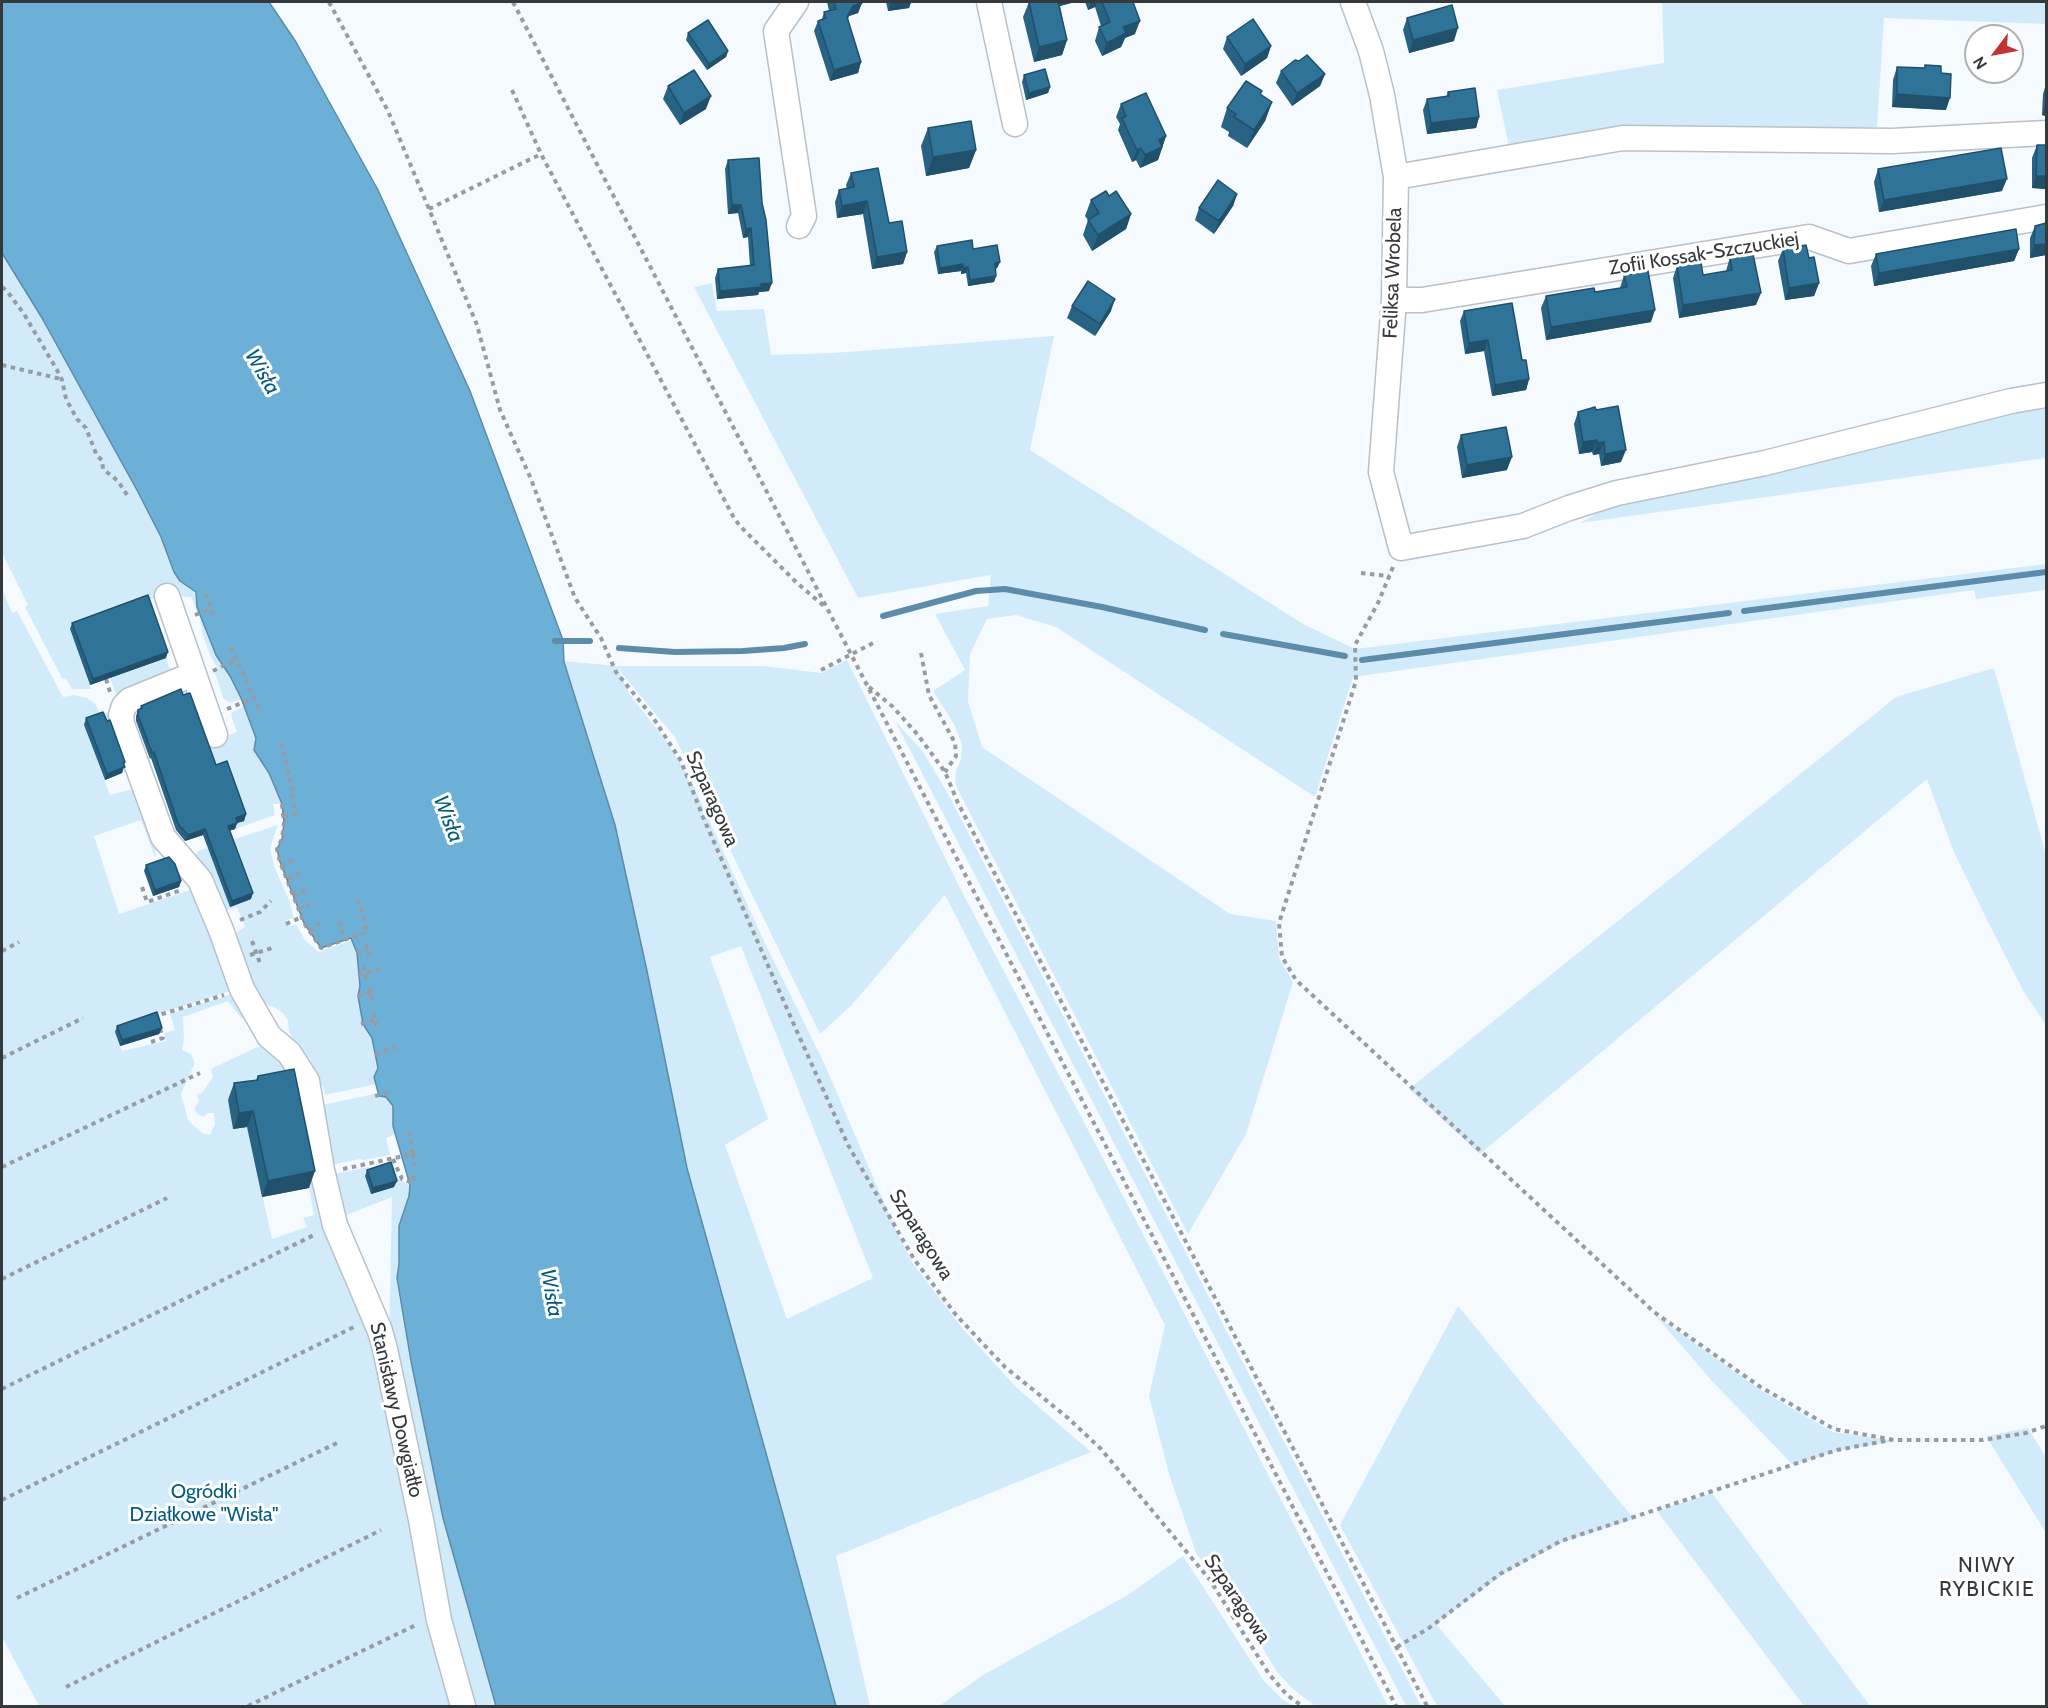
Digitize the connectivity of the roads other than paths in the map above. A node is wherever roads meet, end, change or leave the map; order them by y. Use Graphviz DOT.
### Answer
graph roads {
  1 [pos="796,2"];
  2 [pos="989,2"];
  3 [pos="1353,2"];
  4 [pos="1015,124"];
  5 [pos="2046,133"];
  6 [pos="1396,177"];
  7 [pos="2046,217"];
  8 [pos="799,226"];
  9 [pos="1394,300"];
  10 [pos="2046,395"];
  11 [pos="167,596"];
  12 [pos="194,674"];
  13 [pos="215,735"];
  14 [pos="462,1705"];
  1 -- 8 [label="street"];
  2 -- 4 [label="street"];
  3 -- 6 [label="street, Feliksa Wrobela"];
  5 -- 6 [label="street"];
  6 -- 9 [label="street, Feliksa Wrobela"];
  7 -- 9 [label="street, Zofii Kossak-Szczuckiej"];
  9 -- 10 [label="street, Feliksa Wrobela"];
  11 -- 12 [label="street"];
  12 -- 13 [label="street"];
  12 -- 14 [label="street, Stanisławy Dowgiałło"];
}
